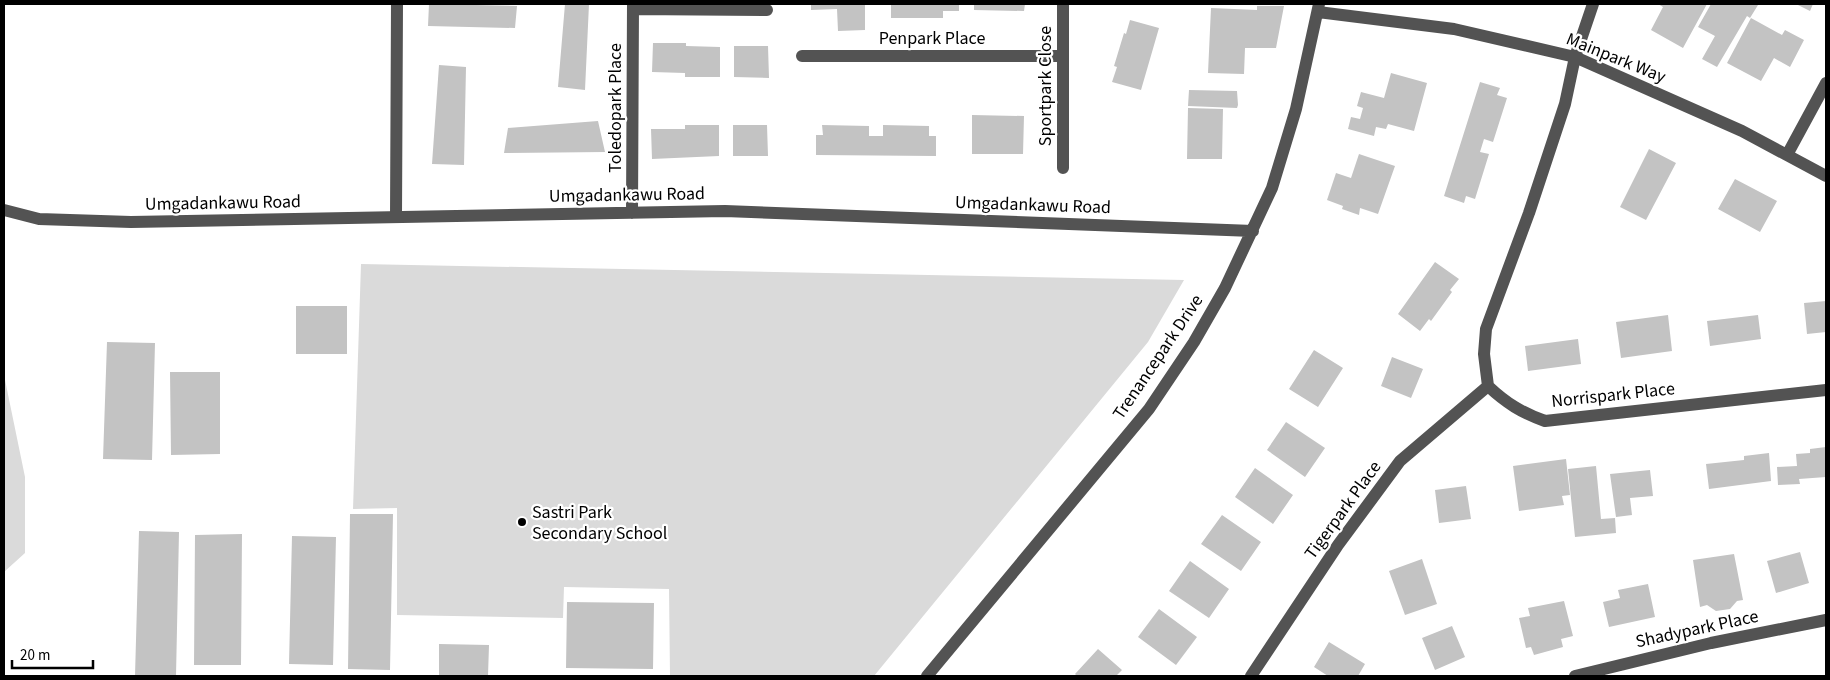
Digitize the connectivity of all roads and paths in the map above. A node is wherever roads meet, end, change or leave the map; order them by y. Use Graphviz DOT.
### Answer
graph roads {
  1 [pos="397,4"];
  2 [pos="1063,4"];
  3 [pos="1593,4"];
  4 [pos="633,7"];
  5 [pos="1318,8"];
  6 [pos="767,10"];
  7 [pos="802,56"];
  8 [pos="1062,56"];
  9 [pos="1575,57"];
  10 [pos="1826,84"];
  11 [pos="1787,155"];
  12 [pos="1063,168"];
  13 [pos="1826,176"];
  14 [pos="4,210"];
  15 [pos="632,213"];
  16 [pos="396,217"];
  17 [pos="1253,231"];
  18 [pos="1488,386"];
  19 [pos="1826,390"];
  20 [pos="1826,620"];
  21 [pos="927,676"];
  22 [pos="1251,676"];
  23 [pos="1575,676"];
  1 -- 16 [label="street"];
  2 -- 8 [label="street, Sportpark Close"];
  3 -- 9 [label="street"];
  4 -- 6 [label="street"];
  4 -- 15 [label="street, Toledopark Place"];
  5 -- 9 [label="street, Mainpark Way"];
  5 -- 17 [label="street, Trenancepark Drive"];
  7 -- 8 [label="street, Penpark Place"];
  8 -- 12 [label="street, Sportpark Close"];
  9 -- 11 [label="street, Mainpark Way"];
  9 -- 18 [label="street"];
  10 -- 11 [label="street"];
  11 -- 13 [label="street, Mainpark Way"];
  14 -- 16 [label="street, Umgadankawu Road"];
  15 -- 16 [label="street, Umgadankawu Road"];
  15 -- 17 [label="street, Umgadankawu Road"];
  17 -- 21 [label="street, Trenancepark Drive"];
  18 -- 19 [label="street, Norrispark Place"];
  18 -- 22 [label="street, Tigerpark Place"];
  20 -- 23 [label="street, Shadypark Place"];
}
